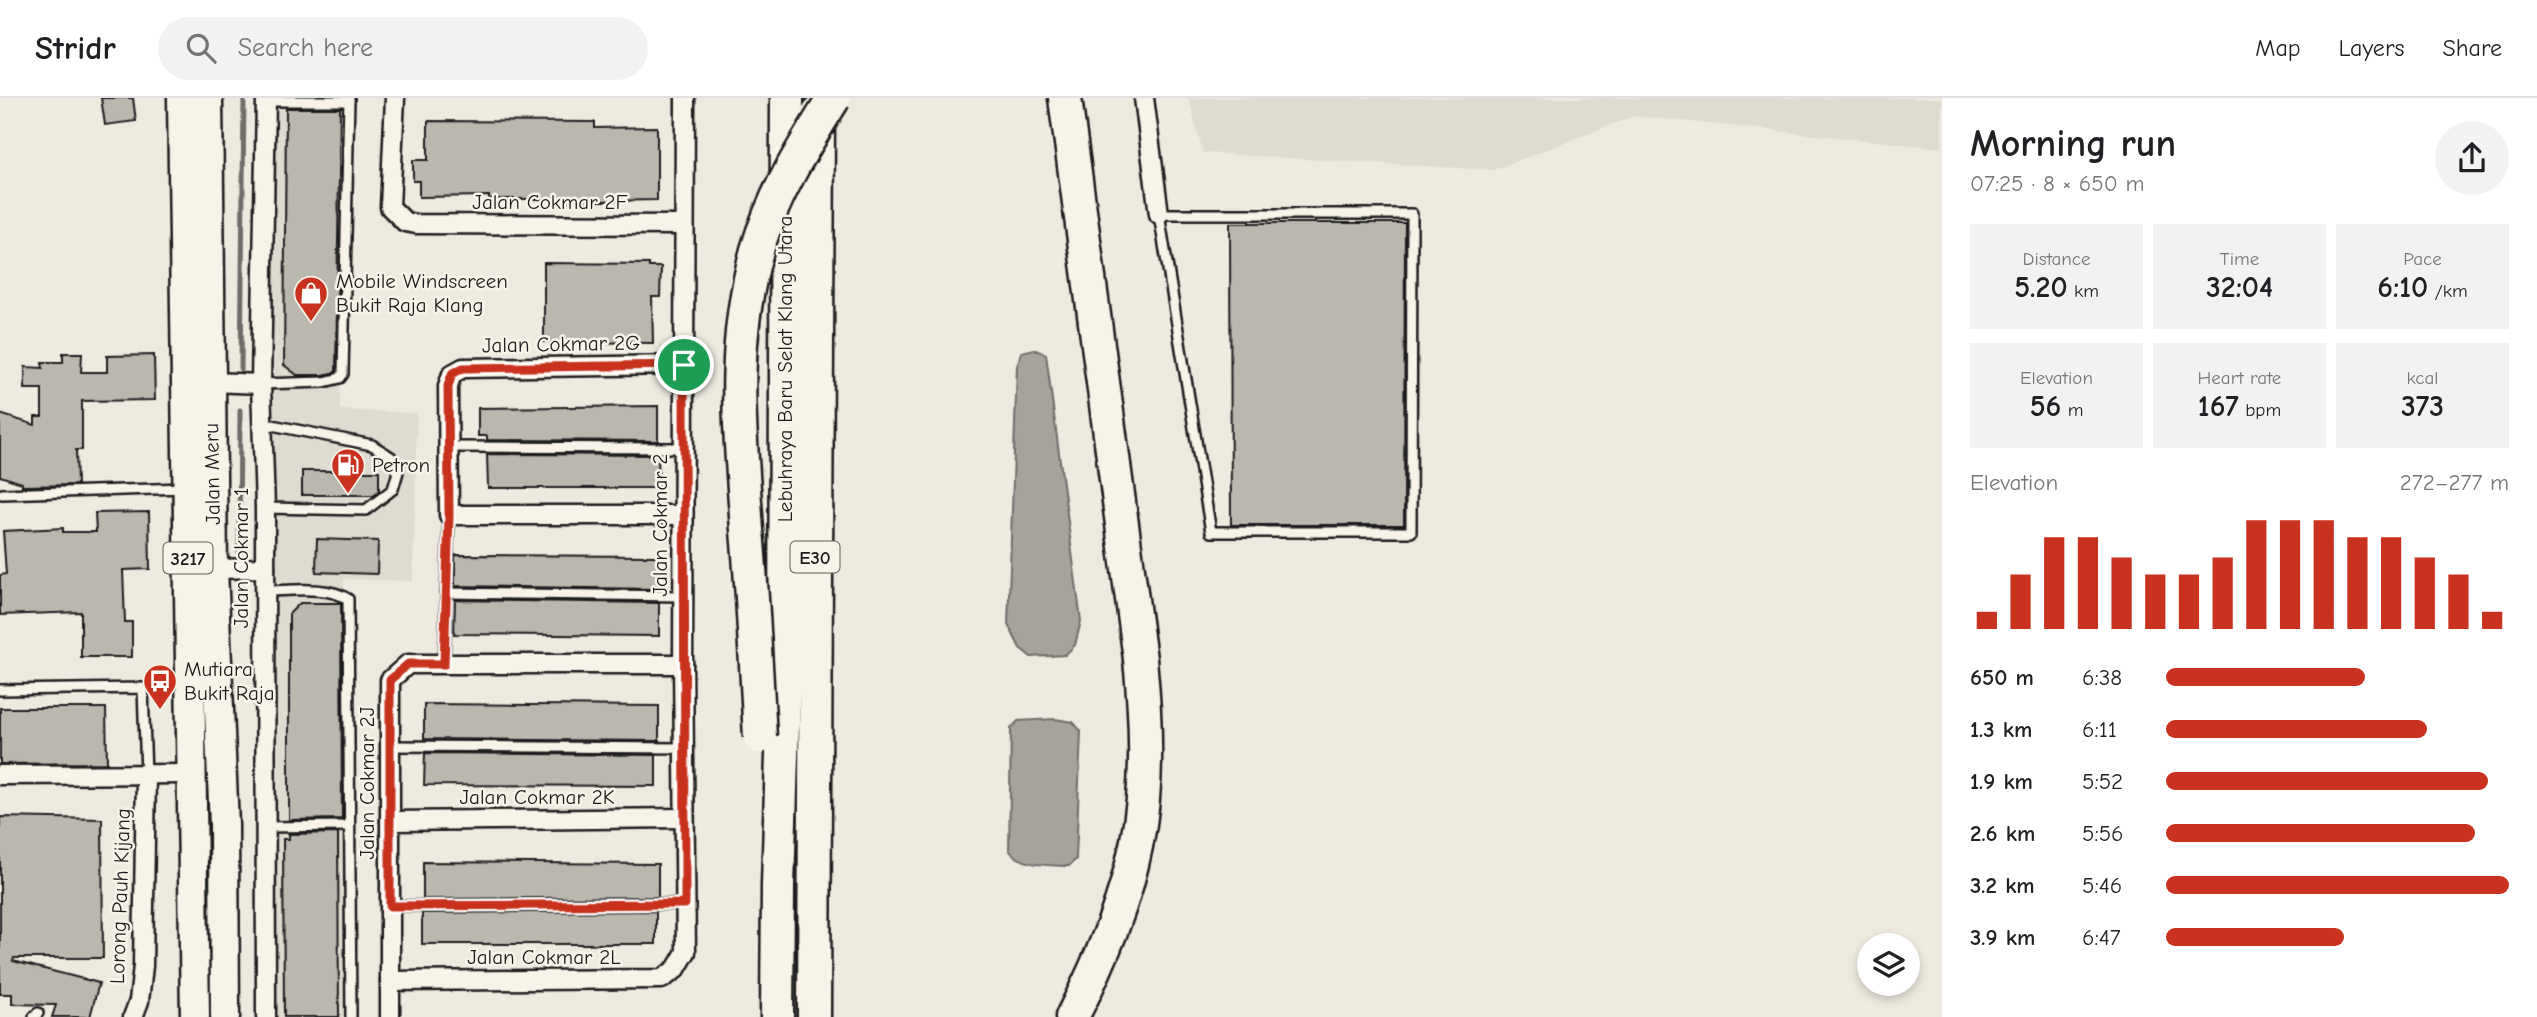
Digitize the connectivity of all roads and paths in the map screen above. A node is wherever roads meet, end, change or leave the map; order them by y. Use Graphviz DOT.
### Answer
graph roads {
  1 [pos="182,98"];
  2 [pos="208,98"];
  3 [pos="395,98"];
  4 [pos="685,98"];
  5 [pos="787,98"];
  6 [pos="818,98"];
  7 [pos="834,98"];
  8 [pos="1065,98"];
  9 [pos="1144,98"];
  10 [pos="266,99"];
  11 [pos="349,99"];
  12 [pos="1159,214"];
  13 [pos="684,225"];
  14 [pos="684,365"];
  15 [pos="211,382"];
  16 [pos="261,384"];
  17 [pos="262,423"];
  18 [pos="448,447"];
  19 [pos="683,448"];
  20 [pos="186,488"];
  21 [pos="2,494"];
  22 [pos="265,508"];
  23 [pos="449,515"];
  24 [pos="683,515"];
  25 [pos="265,568"];
  26 [pos="212,569"];
  27 [pos="264,591"];
  28 [pos="446,593"];
  29 [pos="683,596"];
  30 [pos="683,663"];
  31 [pos="444,664"];
  32 [pos="0,690"];
  33 [pos="389,746"];
  34 [pos="684,748"];
  35 [pos="192,774"];
  36 [pos="0,775"];
  37 [pos="146,775"];
  38 [pos="684,818"];
  39 [pos="390,821"];
  40 [pos="265,827"];
  41 [pos="348,827"];
  42 [pos="778,885"];
  43 [pos="194,902"];
  44 [pos="685,904"];
  45 [pos="390,906"];
  46 [pos="686,953"];
  47 [pos="225,967"];
  48 [pos="390,981"];
  49 [pos="133,1017"];
  50 [pos="178,1017"];
  51 [pos="195,1017"];
  52 [pos="225,1017"];
  53 [pos="234,1017"];
  54 [pos="265,1017"];
  55 [pos="351,1017"];
  56 [pos="390,1017"];
  57 [pos="777,1017"];
  58 [pos="814,1017"];
  59 [pos="1072,1017"];
  1 -- 20 [label="highway, Jalan Meru / 3217"];
  2 -- 15 [label="highway, Jalan Meru / 3217"];
  3 -- 13 [label="street, Jalan Cokmar 2F"];
  4 -- 13 [label="street, Jalan Cokmar 2"];
  5 -- 42 [label="highway, Lebuhraya Baru Selat Klang Utara / E30"];
  6 -- 58 [label="highway, Lebuhraya Baru Selat Klang Utara / E30"];
  7 -- 42 [label="highway, bridge"];
  8 -- 59 [label="highway"];
  9 -- 12 [label="street"];
  10 -- 11 [label="lane"];
  10 -- 16 [label="street, Jalan Cokmar 1"];
  11 -- 16 [label="lane"];
  12 -- 12 [label="lane"];
  13 -- 14 [label="street, Jalan Cokmar 2"];
  14 -- 18 [label="street, Jalan Cokmar 2G"];
  14 -- 19 [label="street, Jalan Cokmar 2"];
  15 -- 16 [label="street"];
  15 -- 26 [label="highway, Jalan Meru / 3217"];
  16 -- 17 [label="street, Jalan Cokmar 1"];
  17 -- 22 [label="street, Jalan Cokmar 1"];
  17 -- 22 [label="lane"];
  18 -- 19 [label="lane"];
  18 -- 23 [label="street"];
  19 -- 24 [label="street, Jalan Cokmar 2"];
  20 -- 21 [label="lane"];
  20 -- 35 [label="highway, Jalan Meru / 3217"];
  22 -- 25 [label="street, Jalan Cokmar 1"];
  23 -- 24 [label="street"];
  23 -- 28 [label="lane"];
  24 -- 29 [label="street, Jalan Cokmar 2"];
  25 -- 26 [label="street"];
  25 -- 27 [label="street, Jalan Cokmar 1"];
  26 -- 47 [label="highway, Jalan Meru / 3217"];
  27 -- 40 [label="street, Jalan Cokmar 1"];
  27 -- 41 [label="lane"];
  28 -- 29 [label="lane"];
  28 -- 31 [label="lane"];
  29 -- 30 [label="street, Jalan Cokmar 2"];
  30 -- 31 [label="street, Jalan Cokmar 2J"];
  30 -- 34 [label="street, Jalan Cokmar 2"];
  31 -- 33 [label="street, Jalan Cokmar 2J"];
  32 -- 37 [label="lane"];
  33 -- 34 [label="lane"];
  33 -- 39 [label="street, Jalan Cokmar 2J"];
  34 -- 38 [label="street, Jalan Cokmar 2"];
  35 -- 37 [label="street"];
  35 -- 43 [label="highway, Jalan Meru / 3217"];
  36 -- 37 [label="street"];
  37 -- 49 [label="street, Lorong Pauh Kijang"];
  38 -- 39 [label="street, Jalan Cokmar 2K"];
  38 -- 44 [label="street, Jalan Cokmar 2"];
  39 -- 45 [label="street, Jalan Cokmar 2J"];
  40 -- 41 [label="lane"];
  40 -- 54 [label="street, Jalan Cokmar 1"];
  41 -- 55 [label="lane"];
  42 -- 57 [label="highway, Lebuhraya Baru Selat Klang Utara / E30"];
  43 -- 50 [label="highway"];
  43 -- 51 [label="highway, Jalan Meru / 3217"];
  44 -- 45 [label="lane"];
  44 -- 46 [label="street, Jalan Cokmar 2"];
  45 -- 48 [label="street, Jalan Cokmar 2J"];
  46 -- 48 [label="street, Jalan Cokmar 2L"];
  47 -- 52 [label="highway, Jalan Meru / 3217"];
  47 -- 53 [label="highway"];
  48 -- 56 [label="street, Jalan Cokmar 2J"];
}
